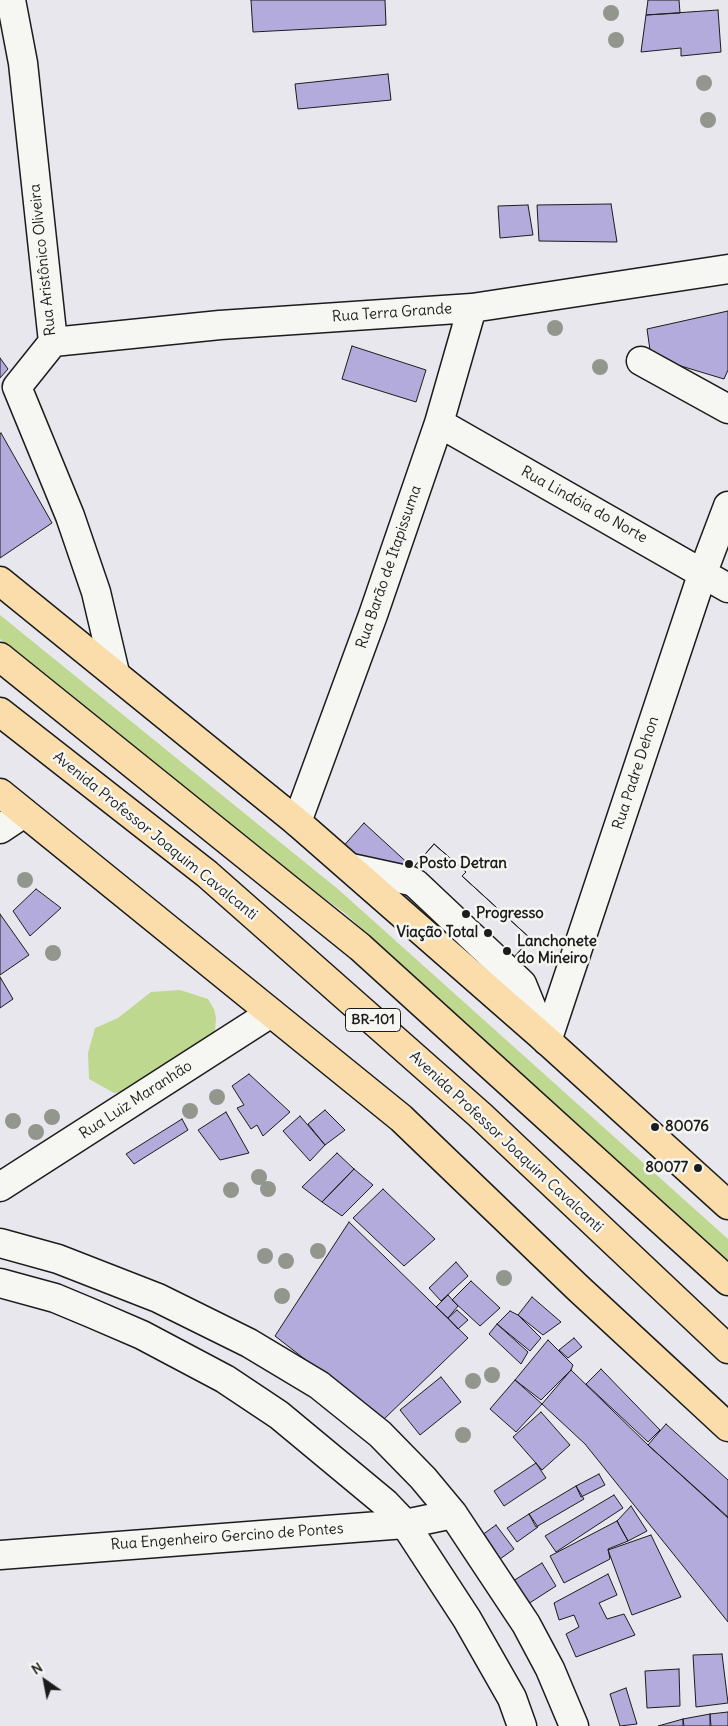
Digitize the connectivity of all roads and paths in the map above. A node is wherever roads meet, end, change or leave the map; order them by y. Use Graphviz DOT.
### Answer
graph roads {
  1 [pos="12,0"];
  2 [pos="11,68"];
  3 [pos="728,269"];
  4 [pos="472,308"];
  5 [pos="53,342"];
  6 [pos="640,361"];
  7 [pos="8,396"];
  8 [pos="728,410"];
  9 [pos="439,423"];
  10 [pos="728,506"];
  11 [pos="702,572"];
  12 [pos="0,580"];
  13 [pos="728,588"];
  14 [pos="0,658"];
  15 [pos="115,673"];
  16 [pos="0,712"];
  17 [pos="0,793"];
  18 [pos="24,813"];
  19 [pos="297,822"];
  20 [pos="0,830"];
  21 [pos="271,1013"];
  22 [pos="546,1039"];
  23 [pos="0,1187"];
  24 [pos="728,1205"];
  25 [pos="0,1243"];
  26 [pos="728,1281"];
  27 [pos="0,1283"];
  28 [pos="728,1349"];
  29 [pos="728,1427"];
  30 [pos="453,1514"];
  31 [pos="405,1524"];
  32 [pos="0,1555"];
  33 [pos="522,1726"];
  34 [pos="574,1726"];
  1 -- 2 [label="street, Rua Aristônico Oliveira"];
  2 -- 5 [label="street, Rua Aristônico Oliveira"];
  3 -- 4 [label="street, Rua Terra Grande"];
  4 -- 5 [label="street, Rua Terra Grande"];
  4 -- 9 [label="street, Rua Barão de Itapissuma"];
  5 -- 7 [label="street, Rua Aristônico Oliveira"];
  6 -- 8 [label="street"];
  7 -- 15 [label="street, Rua Aristônico Oliveira"];
  9 -- 11 [label="street, Rua Lindóia do Norte"];
  9 -- 19 [label="street, Rua Barão de Itapissuma"];
  10 -- 11 [label="street, Rua Padre Dehon"];
  11 -- 13 [label="street, Rua Lindóia do Norte"];
  11 -- 22 [label="street, Rua Padre Dehon"];
  12 -- 15 [label="main road"];
  14 -- 26 [label="main road, BR-101"];
  15 -- 19 [label="main road"];
  16 -- 28 [label="main road, Avenida Professor Joaquim Cavalcanti / BR-101"];
  17 -- 18 [label="main road"];
  18 -- 20 [label="street"];
  18 -- 21 [label="main road"];
  19 -- 22 [label="main road"];
  21 -- 23 [label="street, Rua Luiz Maranhão"];
  21 -- 29 [label="main road"];
  22 -- 24 [label="main road"];
  25 -- 30 [label="street"];
  27 -- 31 [label="street"];
  30 -- 31 [label="street, Rua Engenheiro Gercino de Pontes"];
  30 -- 34 [label="street"];
  31 -- 32 [label="street, Rua Engenheiro Gercino de Pontes"];
  31 -- 33 [label="street"];
}
